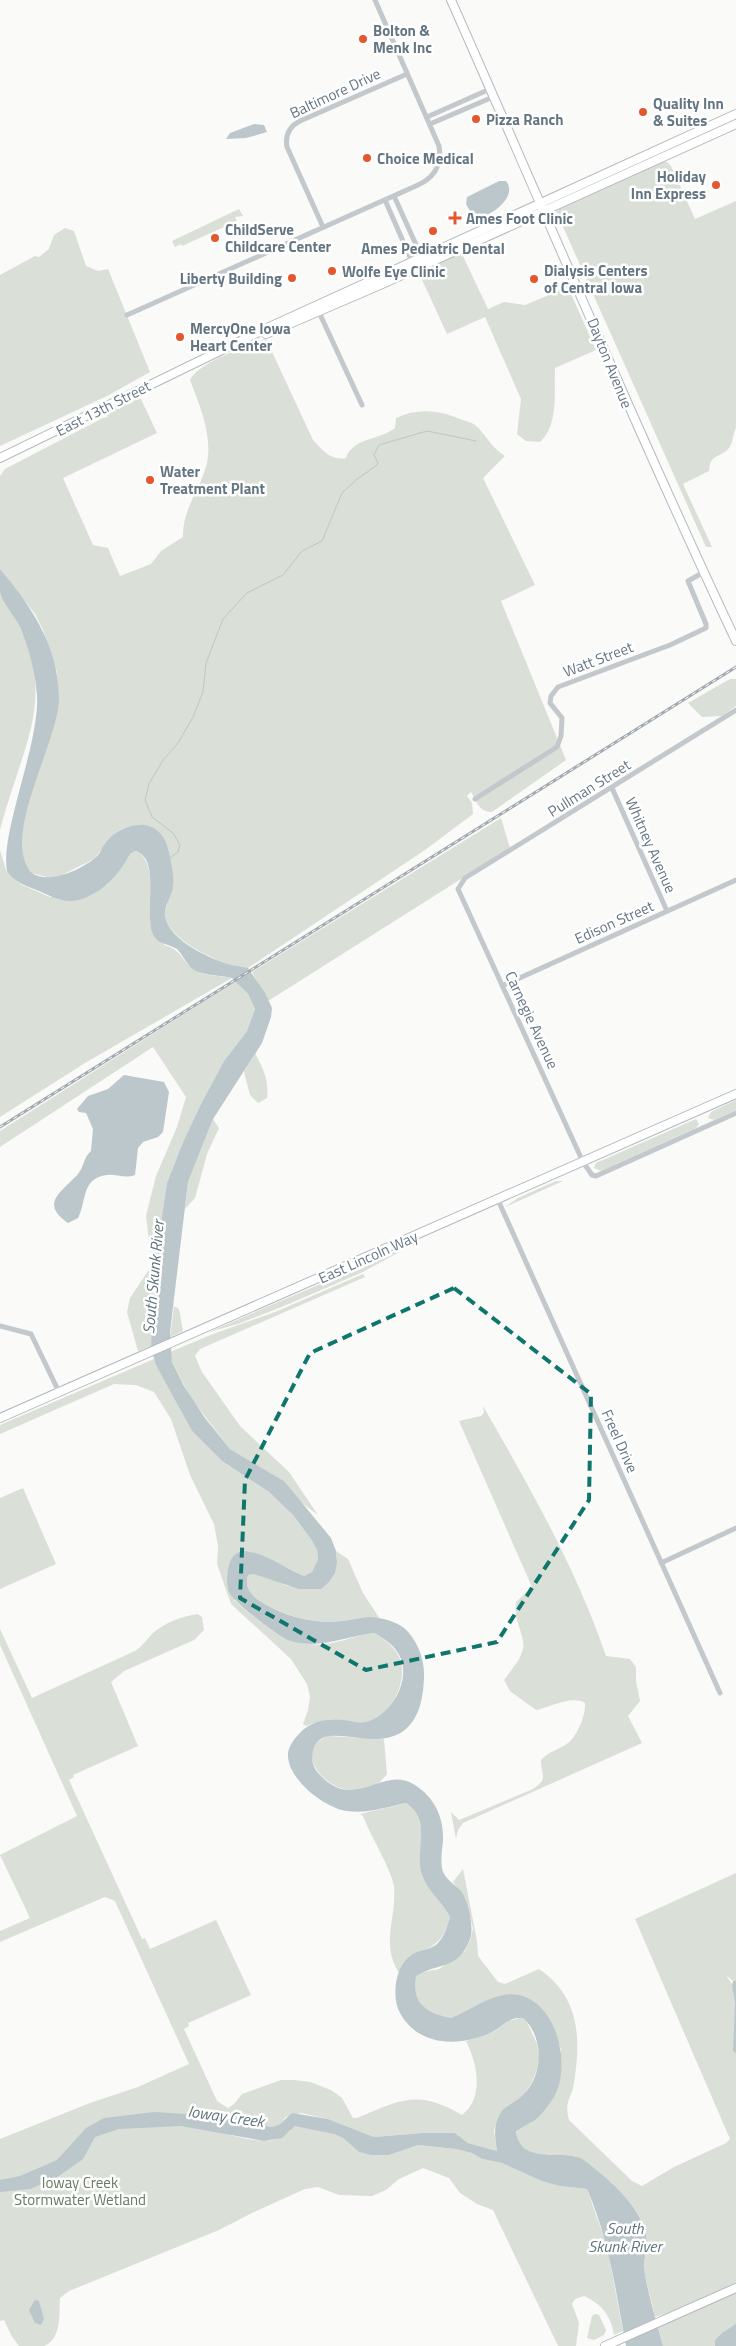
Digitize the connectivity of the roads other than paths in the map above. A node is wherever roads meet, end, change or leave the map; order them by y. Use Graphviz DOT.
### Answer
graph roads {
  1 [pos="375,0"];
  2 [pos="451,0"];
  3 [pos="407,74"];
  4 [pos="490,89"];
  5 [pos="493,97"];
  6 [pos="736,114"];
  7 [pos="427,117"];
  8 [pos="430,124"];
  9 [pos="736,124"];
  10 [pos="394,196"];
  11 [pos="385,200"];
  12 [pos="542,208"];
  13 [pos="323,227"];
  14 [pos="423,261"];
  15 [pos="414,265"];
  16 [pos="317,308"];
  17 [pos="127,315"];
  18 [pos="362,405"];
  19 [pos="0,458"];
  20 [pos="704,572"];
  21 [pos="736,641"];
  22 [pos="736,710"];
  23 [pos="612,788"];
  24 [pos="475,799"];
  25 [pos="736,880"];
  26 [pos="458,889"];
  27 [pos="668,912"];
  28 [pos="502,986"];
  29 [pos="736,1094"];
  30 [pos="736,1113"];
  31 [pos="583,1162"];
  32 [pos="498,1200"];
  33 [pos="0,1326"];
  34 [pos="59,1392"];
  35 [pos="0,1418"];
  36 [pos="736,1528"];
  37 [pos="661,1563"];
  38 [pos="720,1693"];
  39 [pos="736,2288"];
  40 [pos="606,2346"];
  1 -- 3 [label="street"];
  2 -- 4 [label="main road, Dayton Avenue"];
  3 -- 7 [label="street"];
  3 -- 13 [label="street, Baltimore Drive"];
  4 -- 5 [label="main road, Dayton Avenue"];
  4 -- 7 [label="street"];
  5 -- 8 [label="street"];
  5 -- 12 [label="main road, Dayton Avenue"];
  6 -- 12 [label="main road, East 13th Street"];
  7 -- 8 [label="street"];
  8 -- 10 [label="street"];
  9 -- 12 [label="main road, East 13th Street"];
  10 -- 11 [label="street"];
  10 -- 14 [label="street"];
  11 -- 13 [label="street"];
  11 -- 15 [label="street"];
  12 -- 14 [label="main road, East 13th Street"];
  12 -- 20 [label="main road, Dayton Avenue"];
  13 -- 17 [label="street"];
  14 -- 15 [label="main road, East 13th Street"];
  15 -- 16 [label="main road, East 13th Street"];
  16 -- 18 [label="street"];
  16 -- 19 [label="main road, East 13th Street"];
  20 -- 21 [label="main road, Dayton Avenue"];
  20 -- 24 [label="street, Watt Street"];
  22 -- 23 [label="street, Pullman Street"];
  23 -- 26 [label="street, Pullman Street"];
  23 -- 27 [label="street, Whitney Avenue"];
  25 -- 27 [label="street, Edison Street"];
  26 -- 28 [label="street, Carnegie Avenue"];
  27 -- 28 [label="street, Edison Street"];
  28 -- 31 [label="street, Carnegie Avenue"];
  29 -- 31 [label="main road, East Lincoln Way"];
  30 -- 31 [label="street"];
  31 -- 32 [label="main road, East Lincoln Way"];
  32 -- 34 [label="main road, East Lincoln Way"];
  32 -- 37 [label="street, Freel Drive"];
  33 -- 34 [label="street"];
  34 -- 35 [label="main road, East Lincoln Way"];
  36 -- 37 [label="street"];
  37 -- 38 [label="street, Freel Drive"];
  39 -- 40 [label="main road"];
}
